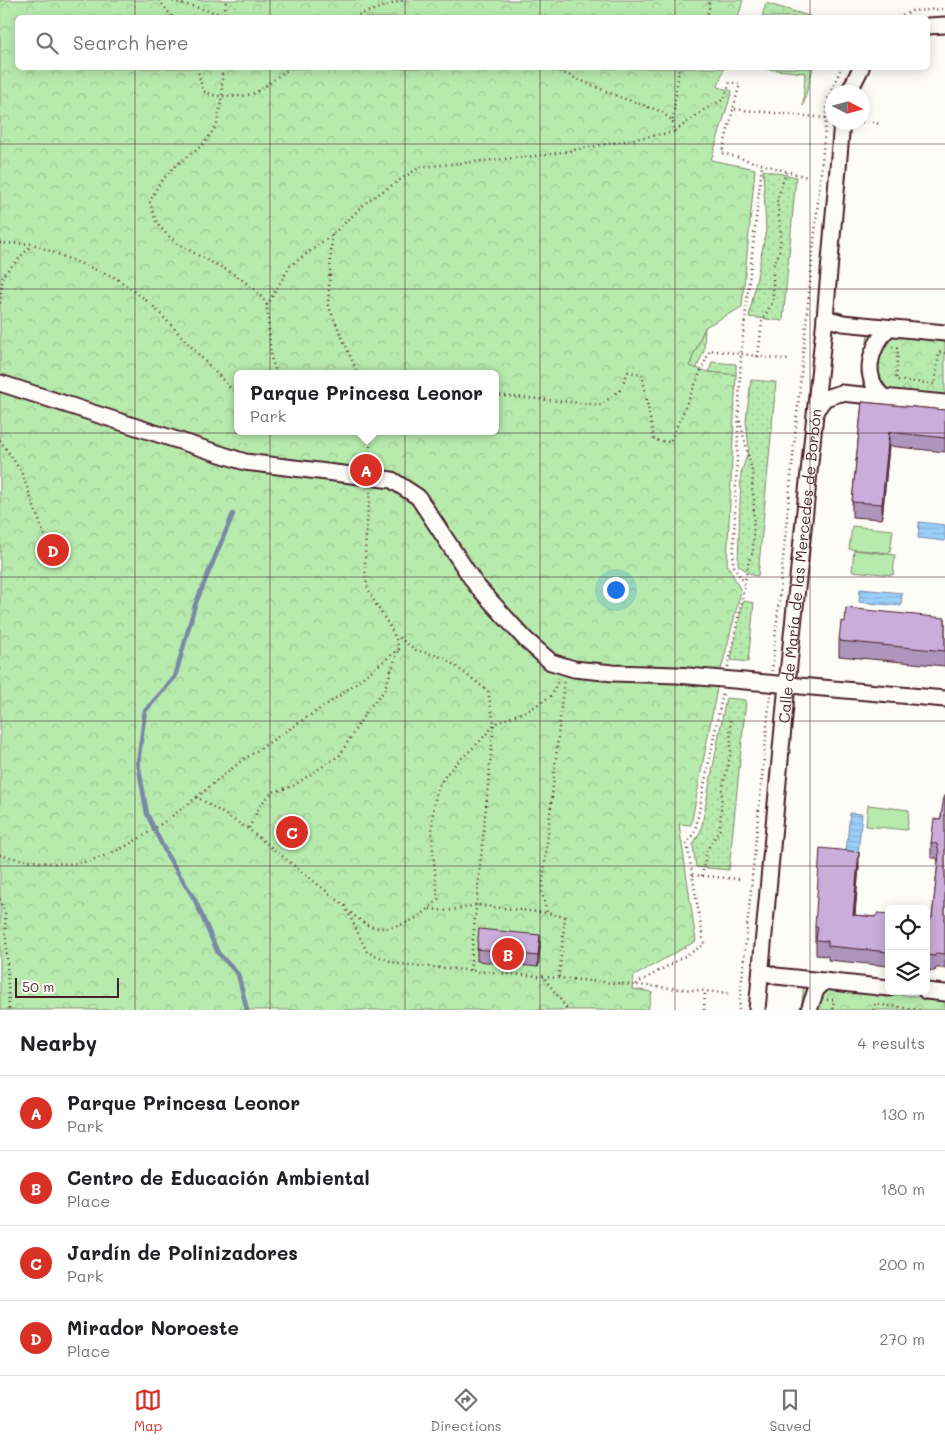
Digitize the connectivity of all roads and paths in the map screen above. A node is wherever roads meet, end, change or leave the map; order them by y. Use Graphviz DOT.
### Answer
graph roads {
  1 [pos="159,0"];
  2 [pos="168,0"];
  3 [pos="226,0"];
  4 [pos="404,0"];
  5 [pos="709,0"];
  6 [pos="945,9"];
  7 [pos="171,15"];
  8 [pos="224,15"];
  9 [pos="226,15"];
  10 [pos="358,15"];
  11 [pos="707,15"];
  12 [pos="904,15"];
  13 [pos="945,25"];
  14 [pos="930,26"];
  15 [pos="198,70"];
  16 [pos="222,70"];
  17 [pos="288,70"];
  18 [pos="557,70"];
  19 [pos="678,70"];
  20 [pos="840,70"];
  21 [pos="860,70"];
  22 [pos="834,85"];
  23 [pos="852,85"];
  24 [pos="222,96"];
  25 [pos="733,109"];
  26 [pos="825,118"];
  27 [pos="673,121"];
  28 [pos="870,123"];
  29 [pos="881,124"];
  30 [pos="825,128"];
  31 [pos="841,130"];
  32 [pos="674,132"];
  33 [pos="762,165"];
  34 [pos="786,172"];
  35 [pos="807,177"];
  36 [pos="332,236"];
  37 [pos="0,243"];
  38 [pos="33,244"];
  39 [pos="1,274"];
  40 [pos="0,303"];
  41 [pos="267,306"];
  42 [pos="825,318"];
  43 [pos="888,328"];
  44 [pos="945,334"];
  45 [pos="876,345"];
  46 [pos="945,352"];
  47 [pos="741,354"];
  48 [pos="758,356"];
  49 [pos="789,360"];
  50 [pos="276,370"];
  51 [pos="356,370"];
  52 [pos="0,384"];
  53 [pos="234,392"];
  54 [pos="499,395"];
  55 [pos="883,397"];
  56 [pos="945,403"];
  57 [pos="816,410"];
  58 [pos="739,416"];
  59 [pos="369,435"];
  60 [pos="0,440"];
  61 [pos="371,477"];
  62 [pos="56,567"];
  63 [pos="745,584"];
  64 [pos="396,635"];
  65 [pos="399,649"];
  66 [pos="565,665"];
  67 [pos="726,679"];
  68 [pos="771,683"];
  69 [pos="787,684"];
  70 [pos="945,700"];
  71 [pos="730,718"];
  72 [pos="494,724"];
  73 [pos="197,797"];
  74 [pos="248,829"];
  75 [pos="0,855"];
  76 [pos="692,875"];
  77 [pos="702,876"];
  78 [pos="739,879"];
  79 [pos="0,899"];
  80 [pos="476,905"];
  81 [pos="430,909"];
  82 [pos="349,912"];
  83 [pos="547,913"];
  84 [pos="470,970"];
  85 [pos="761,971"];
  86 [pos="542,975"];
  87 [pos="559,977"];
  88 [pos="825,981"];
  89 [pos="636,984"];
  90 [pos="885,988"];
  91 [pos="705,991"];
  92 [pos="930,991"];
  93 [pos="728,993"];
  94 [pos="945,993"];
  95 [pos="9,1010"];
  96 [pos="568,1010"];
  97 [pos="704,1010"];
  98 [pos="739,1010"];
  99 [pos="757,1010"];
  100 [pos="808,1010"];
  101 [pos="874,1010"];
  102 [pos="920,1010"];
  1 -- 7 [label="path"];
  2 -- 9 [label="path"];
  3 -- 8 [label="path, bridge"];
  4 -- 10 [label="path"];
  5 -- 11 [label="path"];
  6 -- 12 [label="path"];
  13 -- 14 [label="street"];
  15 -- 24 [label="path"];
  16 -- 24 [label="path"];
  17 -- 24 [label="path"];
  18 -- 27 [label="path"];
  19 -- 27 [label="path"];
  20 -- 22 [label="path"];
  21 -- 23 [label="street"];
  24 -- 41 [label="path"];
  25 -- 26 [label="path"];
  25 -- 32 [label="path"];
  25 -- 33 [label="path"];
  27 -- 32 [label="path"];
  28 -- 29 [label="path"];
  30 -- 68 [label="path"];
  31 -- 42 [label="street, Calle de María de las Mercedes de Borbón"];
  32 -- 36 [label="path"];
  33 -- 34 [label="path"];
  33 -- 47 [label="path"];
  34 -- 35 [label="path"];
  34 -- 48 [label="path"];
  36 -- 41 [label="path"];
  36 -- 51 [label="path"];
  37 -- 38 [label="path"];
  38 -- 39 [label="path"];
  38 -- 53 [label="path"];
  39 -- 40 [label="path"];
  41 -- 50 [label="path"];
  42 -- 43 [label="street"];
  42 -- 57 [label="street, Calle de María de las Mercedes de Borbón"];
  43 -- 44 [label="street"];
  43 -- 45 [label="street"];
  45 -- 46 [label="path"];
  45 -- 55 [label="street"];
  47 -- 48 [label="path"];
  47 -- 54 [label="path"];
  47 -- 58 [label="path"];
  48 -- 49 [label="path"];
  52 -- 61 [label="street"];
  55 -- 56 [label="street"];
  55 -- 57 [label="street"];
  57 -- 69 [label="street, Calle de María de las Mercedes de Borbón"];
  58 -- 63 [label="path"];
  58 -- 63 [label="path"];
  59 -- 61 [label="path"];
  60 -- 62 [label="path"];
  61 -- 64 [label="path"];
  61 -- 66 [label="street"];
  63 -- 67 [label="path"];
  64 -- 65 [label="path"];
  64 -- 72 [label="path"];
  65 -- 73 [label="path"];
  65 -- 74 [label="path"];
  66 -- 67 [label="street"];
  66 -- 72 [label="path"];
  66 -- 83 [label="path"];
  67 -- 68 [label="street"];
  67 -- 76 [label="path"];
  68 -- 69 [label="street"];
  68 -- 98 [label="path"];
  69 -- 70 [label="street"];
  69 -- 85 [label="street, Calle de María de las Mercedes de Borbón"];
  71 -- 77 [label="path"];
  72 -- 80 [label="path"];
  72 -- 81 [label="path"];
  73 -- 74 [label="path"];
  73 -- 75 [label="path"];
  74 -- 82 [label="path"];
  76 -- 77 [label="path"];
  76 -- 89 [label="path"];
  77 -- 78 [label="path"];
  79 -- 95 [label="path"];
  80 -- 81 [label="path"];
  80 -- 83 [label="path"];
  80 -- 84 [label="path"];
  81 -- 82 [label="path"];
  82 -- 84 [label="path"];
  83 -- 87 [label="path"];
  84 -- 86 [label="path"];
  85 -- 88 [label="street"];
  85 -- 99 [label="street, Calle de María de las Mercedes de Borbón"];
  86 -- 87 [label="path"];
  86 -- 96 [label="path"];
  87 -- 89 [label="path"];
  88 -- 90 [label="street"];
  88 -- 100 [label="street"];
  89 -- 91 [label="path"];
  91 -- 93 [label="path"];
  91 -- 97 [label="path"];
  92 -- 94 [label="street"];
  101 -- 102 [label="path"];
}
